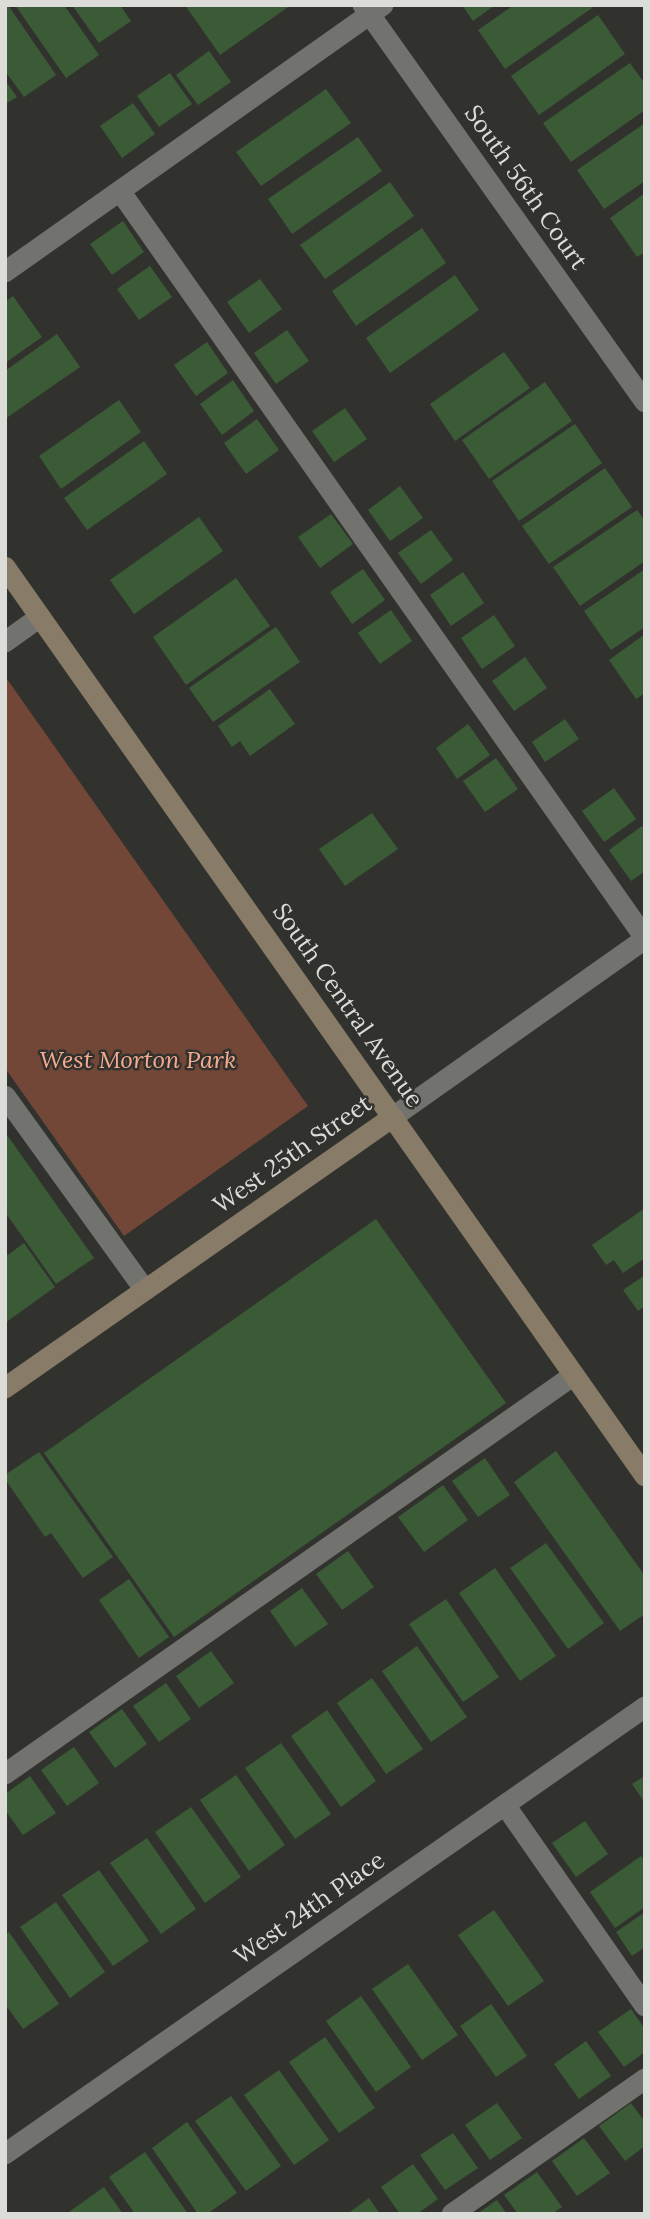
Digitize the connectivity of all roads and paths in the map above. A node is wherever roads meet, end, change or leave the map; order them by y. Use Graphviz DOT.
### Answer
graph roads {
  1 [pos="372,8"];
  2 [pos="120,191"];
  3 [pos="5,272"];
  4 [pos="645,402"];
  5 [pos="5,567"];
  6 [pos="40,617"];
  7 [pos="5,642"];
  8 [pos="645,939"];
  9 [pos="5,1096"];
  10 [pos="393,1117"];
  11 [pos="145,1290"];
  12 [pos="574,1375"];
  13 [pos="5,1388"];
  14 [pos="645,1476"];
  15 [pos="645,1707"];
  16 [pos="5,1774"];
  17 [pos="505,1805"];
  18 [pos="645,2006"];
  19 [pos="645,2079"];
  20 [pos="5,2154"];
  21 [pos="452,2214"];
  1 -- 2 [label="street"];
  1 -- 4 [label="street, South 56th Court"];
  2 -- 3 [label="street"];
  2 -- 8 [label="street"];
  5 -- 6 [label="street, South Central Avenue"];
  6 -- 7 [label="street"];
  6 -- 10 [label="street, South Central Avenue"];
  8 -- 10 [label="street, West 25th Street"];
  9 -- 11 [label="street"];
  10 -- 11 [label="street, West 25th Street"];
  10 -- 12 [label="street, South Central Avenue"];
  11 -- 13 [label="street, West 25th Street"];
  12 -- 14 [label="street, South Central Avenue"];
  12 -- 16 [label="street"];
  15 -- 17 [label="street, West 24th Place"];
  17 -- 18 [label="street"];
  17 -- 20 [label="street, West 24th Place"];
  19 -- 21 [label="street"];
}
